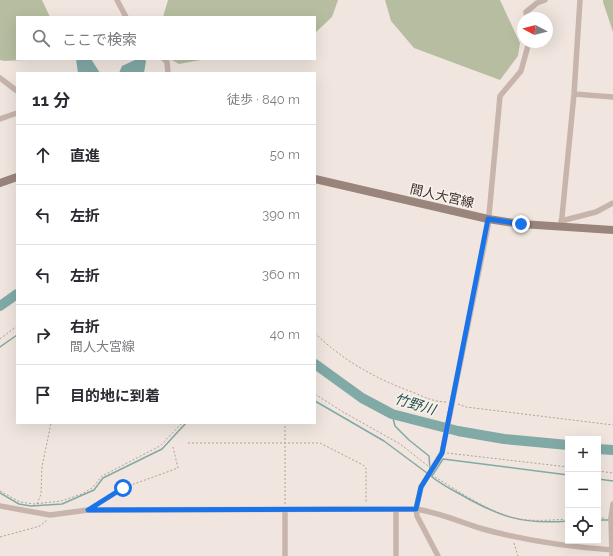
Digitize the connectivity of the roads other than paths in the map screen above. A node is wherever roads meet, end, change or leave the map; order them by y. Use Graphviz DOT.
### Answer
graph roads {
  1 [pos="117,0"];
  2 [pos="542,0"];
  3 [pos="576,0"];
  4 [pos="580,0"];
  5 [pos="526,12"];
  6 [pos="125,16"];
  7 [pos="527,48"];
  8 [pos="165,60"];
  9 [pos="168,72"];
  10 [pos="0,78"];
  11 [pos="16,90"];
  12 [pos="574,94"];
  13 [pos="613,97"];
  14 [pos="16,113"];
  15 [pos="0,119"];
  16 [pos="16,177"];
  17 [pos="316,179"];
  18 [pos="0,183"];
  19 [pos="613,203"];
  20 [pos="488,219"];
  21 [pos="561,224"];
  22 [pos="613,230"];
  23 [pos="613,504"];
  24 [pos="0,506"];
  25 [pos="416,509"];
  26 [pos="285,510"];
  27 [pos="396,510"];
  28 [pos="612,552"];
  29 [pos="285,556"];
  30 [pos="396,556"];
  31 [pos="438,556"];
  1 -- 6 [label="street"];
  2 -- 5 [label="street"];
  3 -- 4 [label="street"];
  4 -- 12 [label="street"];
  7 -- 20 [label="street"];
  8 -- 9 [label="street"];
  10 -- 11 [label="street"];
  12 -- 13 [label="street"];
  12 -- 21 [label="street"];
  14 -- 15 [label="street"];
  16 -- 18 [label="main road"];
  17 -- 20 [label="main road, 間人大宮線"];
  19 -- 21 [label="street"];
  20 -- 21 [label="main road, 間人大宮線"];
  20 -- 25 [label="street"];
  21 -- 22 [label="main road, 間人大宮線"];
  23 -- 28 [label="street"];
  24 -- 26 [label="street"];
  25 -- 27 [label="street"];
  25 -- 28 [label="street"];
  25 -- 31 [label="street"];
  26 -- 27 [label="street"];
  26 -- 29 [label="street"];
  27 -- 30 [label="street"];
}
